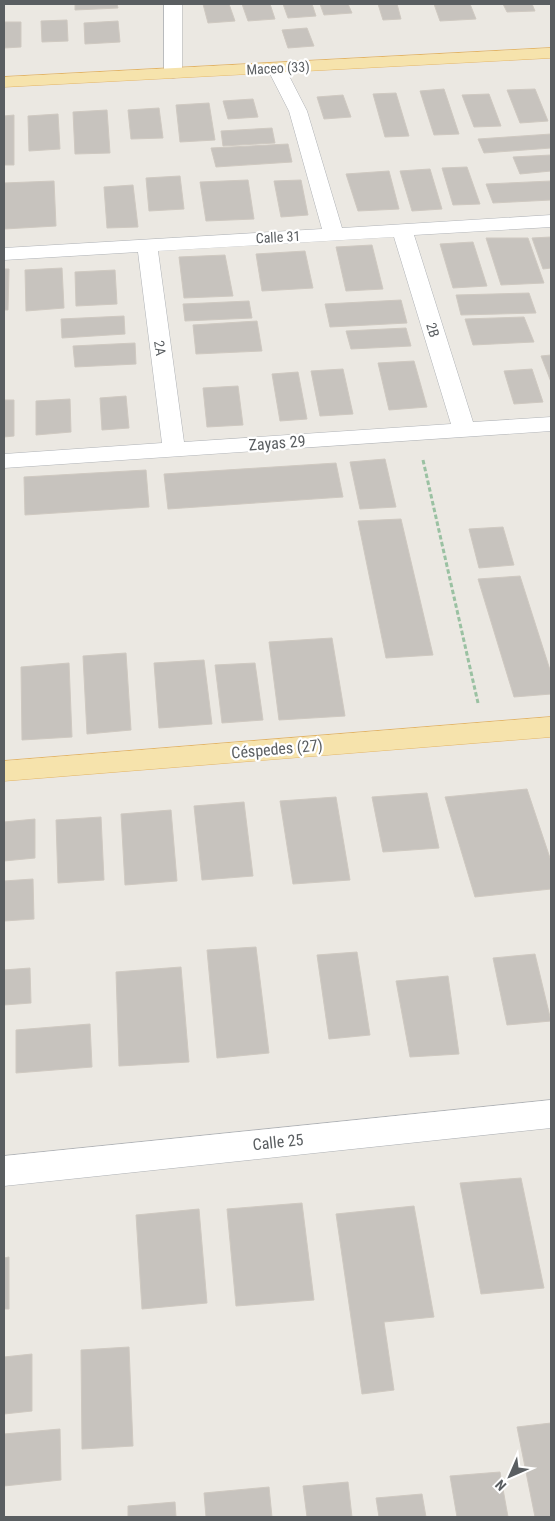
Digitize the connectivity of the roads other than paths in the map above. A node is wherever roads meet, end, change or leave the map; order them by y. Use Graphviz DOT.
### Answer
graph roads {
  1 [pos="173,4"];
  2 [pos="551,53"];
  3 [pos="276,68"];
  4 [pos="173,73"];
  5 [pos="4,82"];
  6 [pos="551,221"];
  7 [pos="402,230"];
  8 [pos="334,234"];
  9 [pos="147,245"];
  10 [pos="4,254"];
  11 [pos="551,424"];
  12 [pos="464,430"];
  13 [pos="174,450"];
  14 [pos="4,461"];
  15 [pos="551,727"];
  16 [pos="4,771"];
  17 [pos="551,1114"];
  18 [pos="4,1170"];
  1 -- 4 [label="street"];
  2 -- 3 [label="main road, Maceo (33)"];
  3 -- 4 [label="main road, Maceo (33)"];
  3 -- 8 [label="street"];
  4 -- 5 [label="main road, Maceo (33)"];
  6 -- 7 [label="street, Calle 31"];
  7 -- 8 [label="street, Calle 31"];
  7 -- 12 [label="street, 2B"];
  8 -- 9 [label="street, Calle 31"];
  9 -- 10 [label="street, Calle 31"];
  9 -- 13 [label="street, 2A"];
  11 -- 12 [label="street, Zayas 29"];
  12 -- 13 [label="street, Zayas 29"];
  13 -- 14 [label="street, Zayas 29"];
  15 -- 16 [label="main road, Céspedes (27)"];
  17 -- 18 [label="street, Calle 25"];
}
